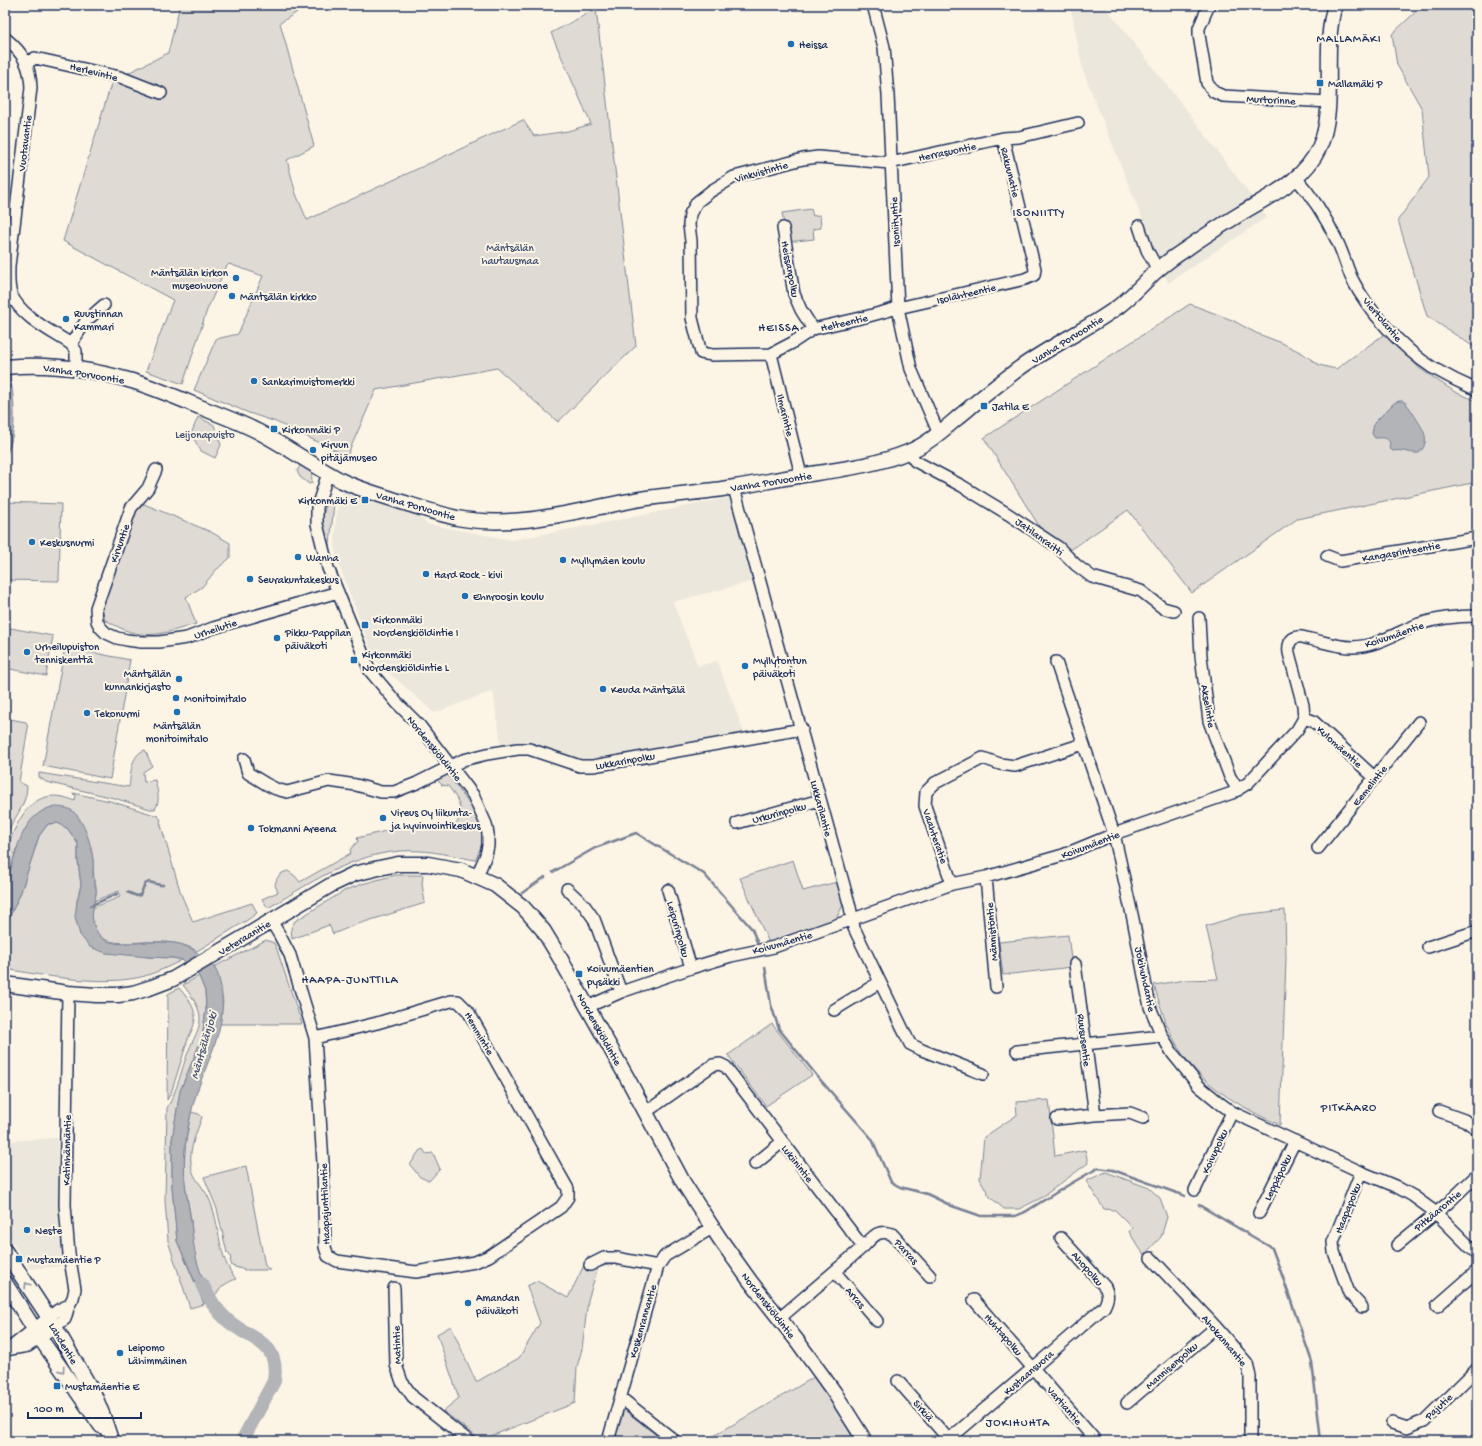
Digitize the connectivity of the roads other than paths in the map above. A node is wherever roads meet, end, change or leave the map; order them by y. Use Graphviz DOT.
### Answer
graph roads {
  1 [pos="873,5"];
  2 [pos="1209,5"];
  3 [pos="1335,5"];
  4 [pos="5,38"];
  5 [pos="27,63"];
  6 [pos="161,93"];
  7 [pos="1329,102"];
  8 [pos="1078,123"];
  9 [pos="1003,138"];
  10 [pos="890,163"];
  11 [pos="1296,178"];
  12 [pos="1139,226"];
  13 [pos="783,228"];
  14 [pos="1158,270"];
  15 [pos="1034,275"];
  16 [pos="104,305"];
  17 [pos="898,308"];
  18 [pos="813,329"];
  19 [pos="71,344"];
  20 [pos="701,354"];
  21 [pos="771,354"];
  22 [pos="5,367"];
  23 [pos="76,370"];
  24 [pos="1477,390"];
  25 [pos="939,434"];
  26 [pos="909,452"];
  27 [pos="156,470"];
  28 [pos="328,472"];
  29 [pos="801,475"];
  30 [pos="734,488"];
  31 [pos="1477,538"];
  32 [pos="1327,556"];
  33 [pos="338,592"];
  34 [pos="1174,611"];
  35 [pos="1477,616"];
  36 [pos="1199,618"];
  37 [pos="97,621"];
  38 [pos="1056,662"];
  39 [pos="1304,718"];
  40 [pos="1419,722"];
  41 [pos="802,729"];
  42 [pos="1083,744"];
  43 [pos="244,759"];
  44 [pos="451,765"];
  45 [pos="1375,778"];
  46 [pos="1238,790"];
  47 [pos="820,800"];
  48 [pos="738,823"];
  49 [pos="1114,834"];
  50 [pos="1318,848"];
  51 [pos="477,876"];
  52 [pos="986,877"];
  53 [pos="952,884"];
  54 [pos="567,889"];
  55 [pos="668,890"];
  56 [pos="852,920"];
  57 [pos="271,921"];
  58 [pos="1477,931"];
  59 [pos="1428,947"];
  60 [pos="1075,964"];
  61 [pos="691,968"];
  62 [pos="880,982"];
  63 [pos="5,984"];
  64 [pos="996,987"];
  65 [pos="621,992"];
  66 [pos="68,993"];
  67 [pos="587,1007"];
  68 [pos="834,1010"];
  69 [pos="1162,1036"];
  70 [pos="315,1038"];
  71 [pos="1086,1045"];
  72 [pos="1017,1051"];
  73 [pos="983,1074"];
  74 [pos="1439,1111"];
  75 [pos="646,1112"];
  76 [pos="1232,1112"];
  77 [pos="1095,1115"];
  78 [pos="1143,1118"];
  79 [pos="1057,1119"];
  80 [pos="1477,1129"];
  81 [pos="1295,1141"];
  82 [pos="782,1142"];
  83 [pos="754,1164"];
  84 [pos="1361,1172"];
  85 [pos="1477,1175"];
  86 [pos="1195,1190"];
  87 [pos="568,1198"];
  88 [pos="1435,1212"];
  89 [pos="1259,1213"];
  90 [pos="712,1228"];
  91 [pos="1062,1238"];
  92 [pos="1397,1245"];
  93 [pos="863,1246"];
  94 [pos="5,1251"];
  95 [pos="1477,1254"];
  96 [pos="1151,1258"];
  97 [pos="590,1265"];
  98 [pos="658,1266"];
  99 [pos="1477,1271"];
  100 [pos="835,1272"];
  101 [pos="930,1276"];
  102 [pos="5,1282"];
  103 [pos="394,1288"];
  104 [pos="974,1300"];
  105 [pos="1108,1300"];
  106 [pos="1437,1306"];
  107 [pos="1362,1307"];
  108 [pos="780,1318"];
  109 [pos="877,1321"];
  110 [pos="52,1323"];
  111 [pos="1216,1327"];
  112 [pos="37,1333"];
  113 [pos="7,1349"];
  114 [pos="1033,1368"];
  115 [pos="1477,1369"];
  116 [pos="898,1381"];
  117 [pos="620,1398"];
  118 [pos="1127,1403"];
  119 [pos="1392,1423"];
  120 [pos="949,1440"];
  121 [pos="111,1441"];
  122 [pos="469,1441"];
  123 [pos="608,1441"];
  124 [pos="675,1441"];
  125 [pos="865,1441"];
  126 [pos="1096,1441"];
  127 [pos="1250,1441"];
  1 -- 10 [label="street, Isoniityntie"];
  2 -- 7 [label="street, Murtorinne"];
  3 -- 7 [label="main road, Vanha Porvoontie"];
  4 -- 5 [label="street, Vuotavantie"];
  5 -- 6 [label="street, Herlevintie"];
  5 -- 19 [label="street, Vuotavantie"];
  7 -- 11 [label="main road, Vanha Porvoontie"];
  8 -- 9 [label="street, Herrasuontie"];
  9 -- 10 [label="street, Herrasuontie"];
  9 -- 15 [label="street, Rakuunatie"];
  10 -- 17 [label="street, Isoniityntie"];
  10 -- 20 [label="street, Vinkvistintie"];
  11 -- 14 [label="main road, Vanha Porvoontie"];
  11 -- 24 [label="street, Viertolantie"];
  12 -- 14 [label="street"];
  13 -- 18 [label="street, Heissanpolku"];
  14 -- 25 [label="main road, Vanha Porvoontie"];
  15 -- 17 [label="street, Isolähteentie"];
  16 -- 19 [label="street"];
  17 -- 18 [label="street, Helteentie"];
  17 -- 25 [label="street, Isoniityntie"];
  18 -- 21 [label="street, Helteentie"];
  19 -- 23 [label="street"];
  20 -- 21 [label="street, Helteentie"];
  21 -- 29 [label="street, Ilmarintie"];
  22 -- 23 [label="main road, Vanha Porvoontie"];
  23 -- 28 [label="main road, Vanha Porvoontie"];
  25 -- 26 [label="main road, Vanha Porvoontie"];
  26 -- 29 [label="main road, Vanha Porvoontie"];
  26 -- 34 [label="street, Jatilanraitti"];
  27 -- 37 [label="street, Kirvuntie"];
  28 -- 30 [label="main road, Vanha Porvoontie"];
  28 -- 33 [label="street, Nordenskiöldintie"];
  29 -- 30 [label="main road, Vanha Porvoontie"];
  30 -- 41 [label="street, Lukkarilantie"];
  31 -- 32 [label="street, Kangasrinteentie"];
  33 -- 37 [label="street, Urheilutie"];
  33 -- 44 [label="street, Nordenskiöldintie"];
  35 -- 39 [label="street, Koivumäentie"];
  36 -- 46 [label="street, Akselintie"];
  38 -- 42 [label="street, Jokihuhdantie"];
  39 -- 45 [label="street, Kulomäentie"];
  39 -- 46 [label="street, Koivumäentie"];
  40 -- 45 [label="street, Eemelintie"];
  41 -- 44 [label="street, Lukkarinpolku"];
  41 -- 47 [label="street, Lukkarilantie"];
  42 -- 49 [label="street, Jokihuhdantie"];
  42 -- 53 [label="street, Vaahteratie"];
  43 -- 44 [label="street, Lukkarinpolku"];
  44 -- 51 [label="street, Nordenskiöldintie"];
  45 -- 50 [label="street, Eemelintie"];
  46 -- 49 [label="street, Koivumäentie"];
  47 -- 48 [label="street, Urkurinpolku"];
  47 -- 56 [label="street, Lukkarilantie"];
  49 -- 52 [label="street, Koivumäentie"];
  49 -- 69 [label="street, Jokihuhdantie"];
  51 -- 57 [label="main road, Veteraanitie"];
  51 -- 67 [label="main road, Nordenskiöldintie"];
  52 -- 53 [label="street, Koivumäentie"];
  52 -- 64 [label="street, Männistöntie"];
  53 -- 56 [label="street, Koivumäentie"];
  54 -- 65 [label="street"];
  55 -- 61 [label="street, Leipurinpolku"];
  56 -- 61 [label="street, Koivumäentie"];
  56 -- 62 [label="street, Lukkarilantie"];
  57 -- 66 [label="main road, Veteraanitie"];
  57 -- 70 [label="street, Haapajunttilantie"];
  58 -- 59 [label="street"];
  60 -- 71 [label="street, Ruususentie"];
  61 -- 65 [label="street, Koivumäentie"];
  62 -- 68 [label="street"];
  62 -- 73 [label="street, Lukkarilantie"];
  63 -- 66 [label="main road, Veteraanitie"];
  65 -- 67 [label="street, Koivumäentie"];
  66 -- 110 [label="street, Katinhännäntie"];
  67 -- 75 [label="main road, Nordenskiöldintie"];
  69 -- 71 [label="street"];
  69 -- 76 [label="street, Jokihuhdantie"];
  70 -- 87 [label="street, Hemmintie"];
  70 -- 87 [label="street, Haapajunttilantie"];
  71 -- 72 [label="street"];
  71 -- 77 [label="street, Ruususentie"];
  74 -- 80 [label="street"];
  75 -- 82 [label="street, Lukiinintie"];
  75 -- 90 [label="main road, Nordenskiöldintie"];
  76 -- 81 [label="street, Jokihuhdantie"];
  76 -- 86 [label="street, Koivupolku"];
  77 -- 78 [label="street"];
  77 -- 79 [label="street"];
  81 -- 84 [label="street, Jokihuhdantie"];
  81 -- 89 [label="street, Leppäpolku"];
  82 -- 83 [label="street"];
  82 -- 93 [label="street, Lukiinintie"];
  84 -- 88 [label="street, Jokihuhdantie"];
  84 -- 107 [label="street, Haapapolku"];
  85 -- 88 [label="street, Pitkäarontie"];
  88 -- 92 [label="street, Pitkäarontie"];
  88 -- 95 [label="street, Jokihuhdantie"];
  90 -- 98 [label="street, Koskenrannantie"];
  90 -- 108 [label="main road, Nordenskiöldintie"];
  91 -- 105 [label="street, Ahopolku"];
  93 -- 100 [label="street"];
  93 -- 101 [label="street, Parras"];
  110 -- 94 [label="main road, Lahdentie, one-way"];
  96 -- 111 [label="street, Ahokannantie"];
  97 -- 98 [label="street"];
  98 -- 117 [label="street, Koskenrannantie"];
  99 -- 106 [label="street"];
  100 -- 108 [label="street"];
  100 -- 109 [label="street, Arras"];
  102 -- 112 [label="main road, Lahdentie"];
  103 -- 122 [label="street, Matintie"];
  104 -- 114 [label="street, Huhtapolku"];
  105 -- 114 [label="street, Kustaansuora"];
  108 -- 125 [label="main road, Nordenskiöldintie"];
  110 -- 112 [label="street, Katinhännäntie"];
  110 -- 121 [label="main road, Lahdentie"];
  111 -- 118 [label="street, Mannisenpolku"];
  111 -- 127 [label="street, Ahokannantie"];
  112 -- 113 [label="street, Katinhännäntie"];
  112 -- 121 [label="main road, Lahdentie, one-way"];
  114 -- 120 [label="street, Kustaansuora"];
  114 -- 126 [label="street, Vartiantie"];
  115 -- 119 [label="street, Pajutie"];
  116 -- 120 [label="street, Sirkiä"];
  117 -- 123 [label="street, Koskenrannantie"];
  117 -- 124 [label="street"];
}
